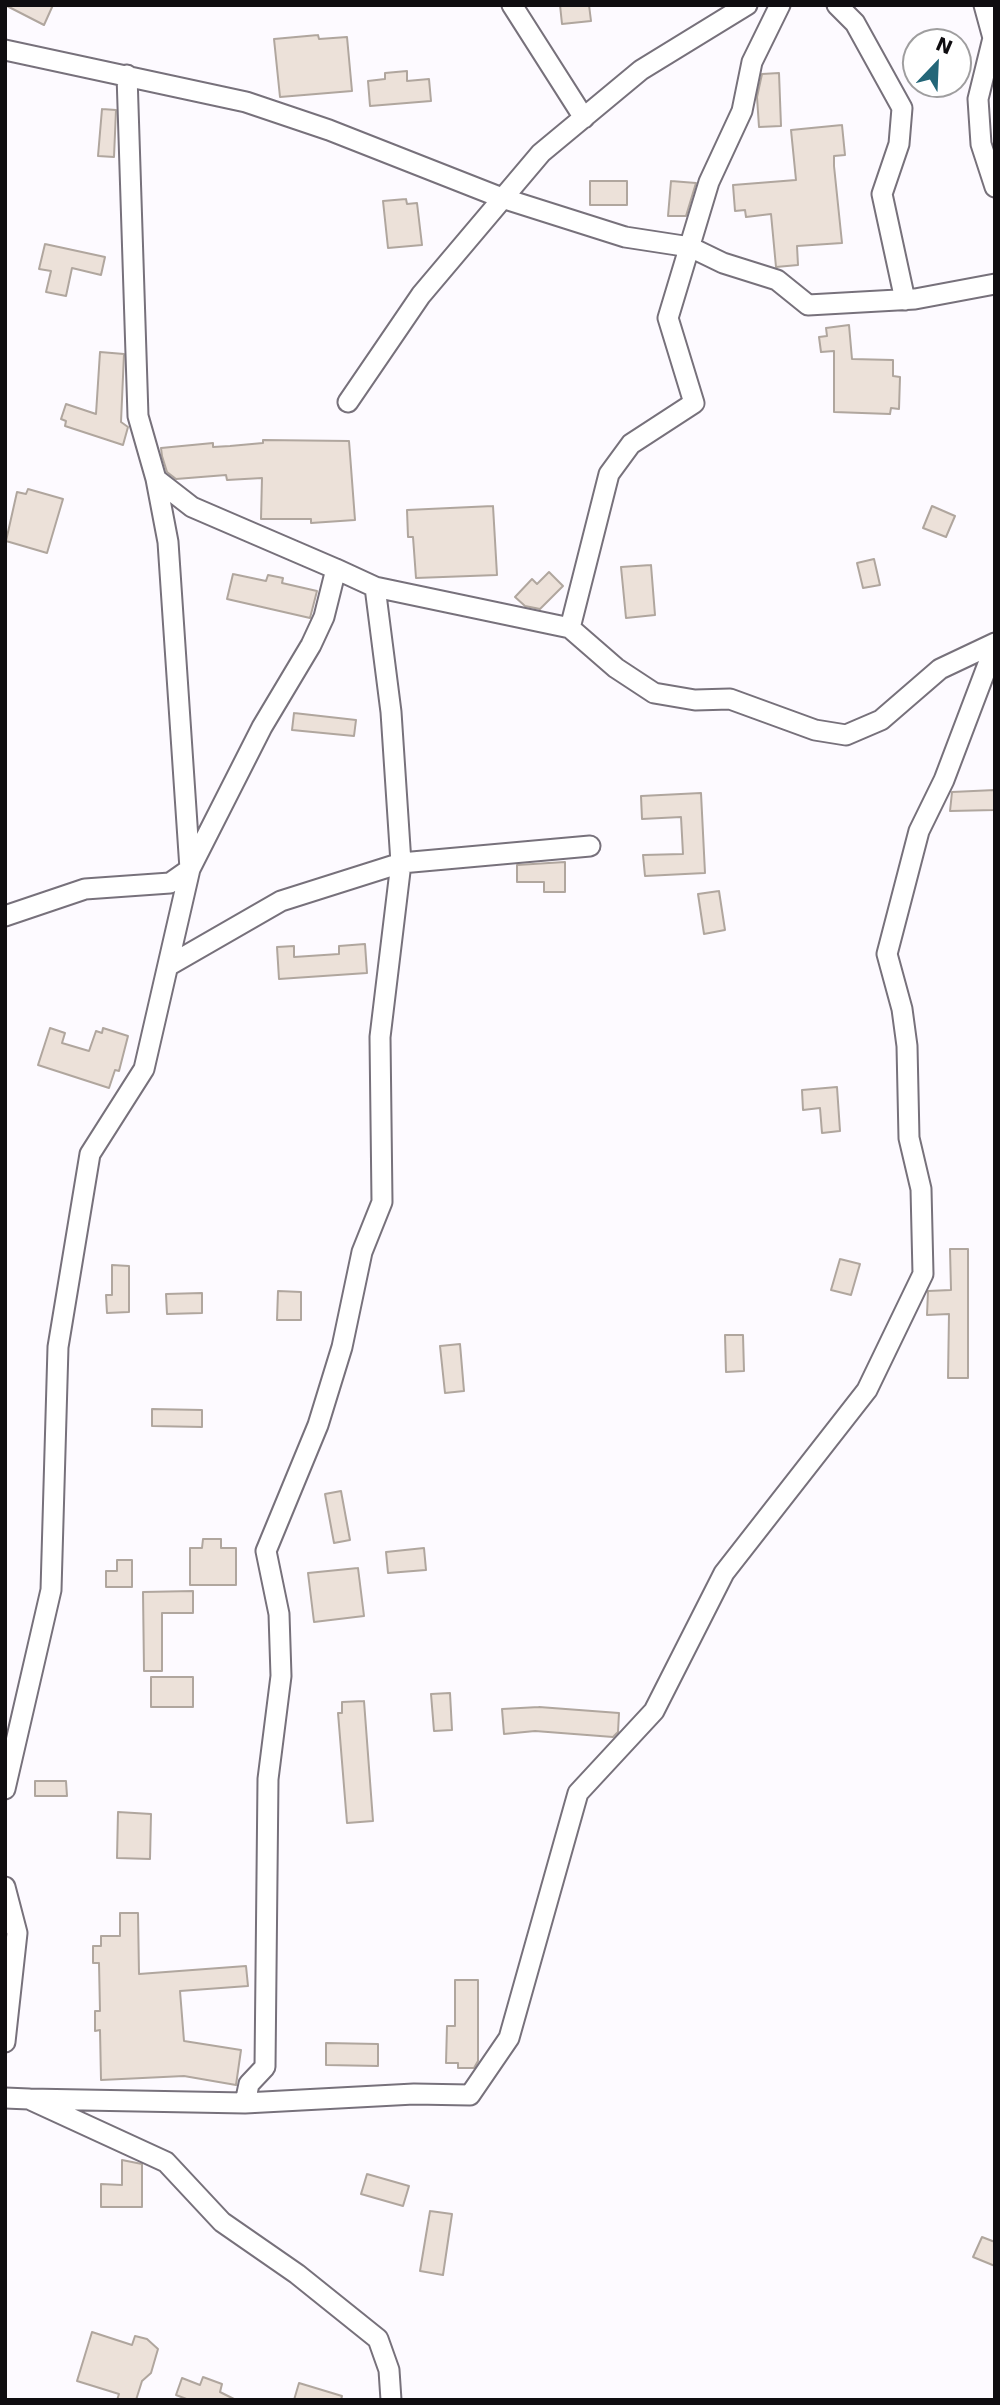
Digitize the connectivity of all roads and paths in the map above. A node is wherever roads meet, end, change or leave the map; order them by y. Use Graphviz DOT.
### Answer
graph roads {
  1 [pos="512,5"];
  2 [pos="747,5"];
  3 [pos="780,5"];
  4 [pos="837,5"];
  5 [pos="984,5"];
  6 [pos="5,50"];
  7 [pos="127,75"];
  8 [pos="584,118"];
  9 [pos="995,187"];
  10 [pos="502,198"];
  11 [pos="690,247"];
  12 [pos="995,284"];
  13 [pos="905,300"];
  14 [pos="348,402"];
  15 [pos="156,479"];
  16 [pos="336,569"];
  17 [pos="375,587"];
  18 [pos="570,628"];
  19 [pos="995,643"];
  20 [pos="995,653"];
  21 [pos="590,846"];
  22 [pos="401,863"];
  23 [pos="190,869"];
  24 [pos="5,916"];
  25 [pos="168,966"];
  26 [pos="5,1789"];
  27 [pos="5,1887"];
  28 [pos="5,2042"];
  29 [pos="5,2098"];
  30 [pos="29,2099"];
  31 [pos="245,2103"];
  32 [pos="391,2400"];
  1 -- 8 [label="street"];
  2 -- 8 [label="street"];
  3 -- 11 [label="street"];
  4 -- 13 [label="street"];
  5 -- 9 [label="street"];
  6 -- 7 [label="street"];
  7 -- 10 [label="street"];
  7 -- 15 [label="street"];
  8 -- 10 [label="street"];
  10 -- 11 [label="street"];
  10 -- 14 [label="street"];
  11 -- 13 [label="street"];
  11 -- 18 [label="street"];
  12 -- 13 [label="street"];
  15 -- 16 [label="street"];
  15 -- 23 [label="street"];
  16 -- 17 [label="street"];
  16 -- 23 [label="street"];
  17 -- 18 [label="street"];
  17 -- 22 [label="street"];
  18 -- 19 [label="street"];
  20 -- 31 [label="street"];
  21 -- 22 [label="street"];
  22 -- 25 [label="street"];
  22 -- 31 [label="street"];
  23 -- 24 [label="street"];
  23 -- 25 [label="street"];
  25 -- 26 [label="street"];
  27 -- 28 [label="street"];
  29 -- 30 [label="street"];
  30 -- 31 [label="street"];
  30 -- 32 [label="street"];
}
